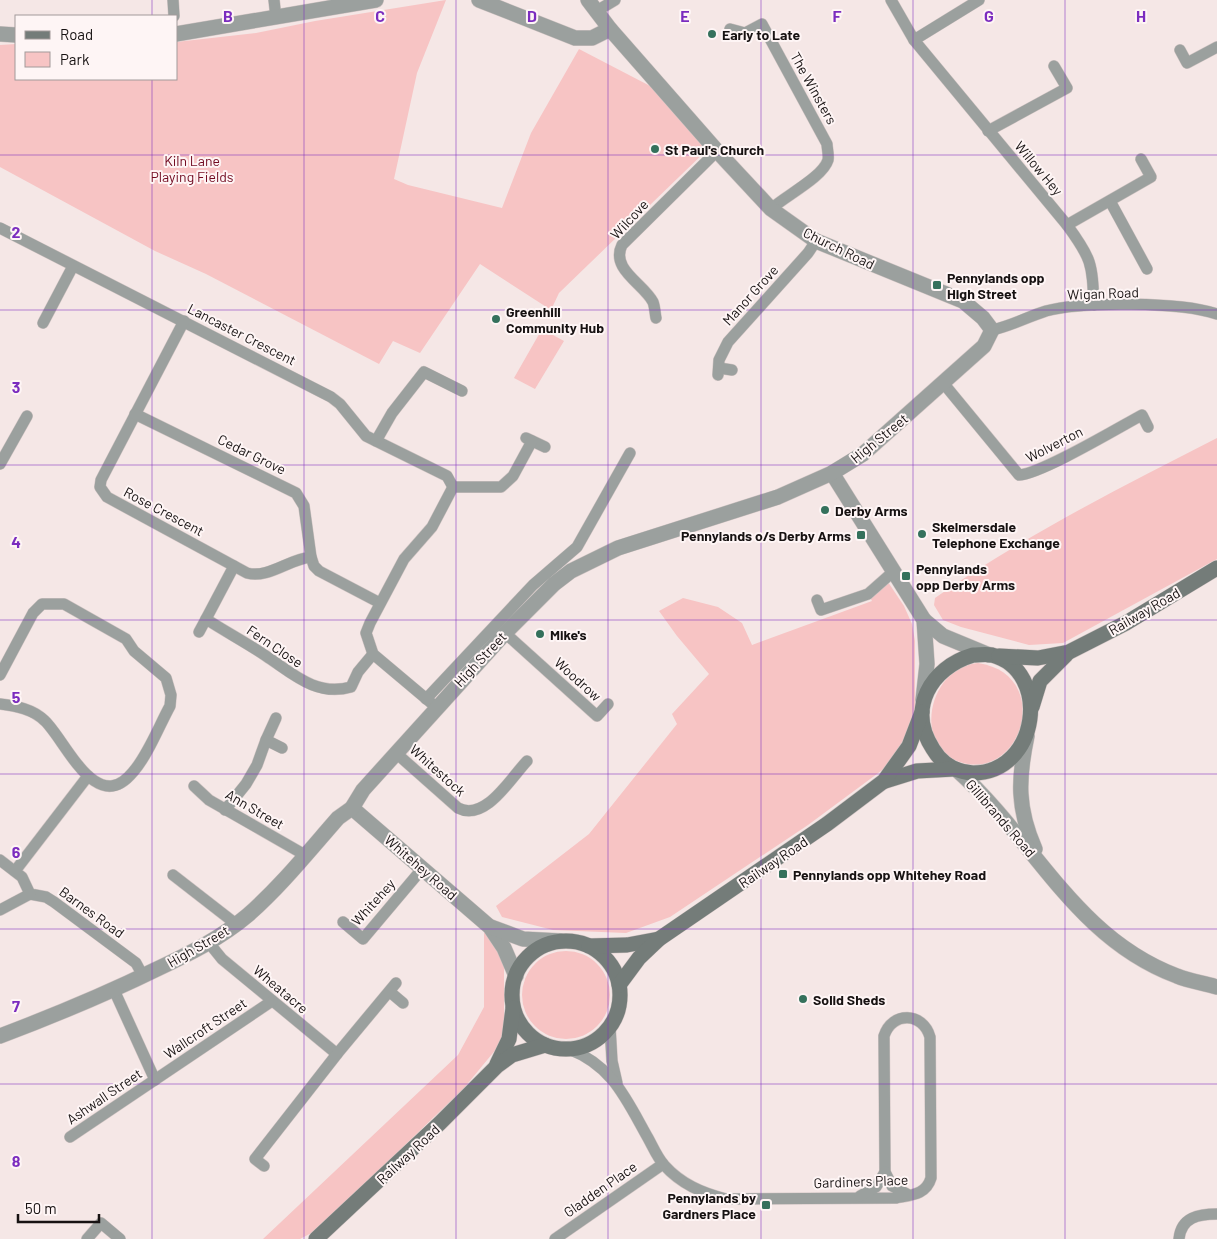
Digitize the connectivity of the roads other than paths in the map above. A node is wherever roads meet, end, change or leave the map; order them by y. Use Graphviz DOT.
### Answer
graph roads {
  1 [pos="173,0"];
  2 [pos="274,0"];
  3 [pos="376,0"];
  4 [pos="479,0"];
  5 [pos="616,0"];
  6 [pos="891,0"];
  7 [pos="979,0"];
  8 [pos="592,6"];
  9 [pos="174,15"];
  10 [pos="276,18"];
  11 [pos="730,29"];
  12 [pos="610,30"];
  13 [pos="0,34"];
  14 [pos="178,34"];
  15 [pos="15,35"];
  16 [pos="914,40"];
  17 [pos="1217,47"];
  18 [pos="1180,50"];
  19 [pos="1054,66"];
  20 [pos="988,131"];
  21 [pos="717,151"];
  22 [pos="1141,159"];
  23 [pos="1110,200"];
  24 [pos="771,209"];
  25 [pos="1067,225"];
  26 [pos="0,228"];
  27 [pos="816,241"];
  28 [pos="73,266"];
  29 [pos="1147,269"];
  30 [pos="1094,305"];
  31 [pos="1217,314"];
  32 [pos="656,318"];
  33 [pos="184,321"];
  34 [pos="43,323"];
  35 [pos="992,330"];
  36 [pos="732,370"];
  37 [pos="944,384"];
  38 [pos="462,390"];
  39 [pos="135,414"];
  40 [pos="26,416"];
  41 [pos="1148,427"];
  42 [pos="376,441"];
  43 [pos="5,444"];
  44 [pos="545,447"];
  45 [pos="630,453"];
  46 [pos="0,464"];
  47 [pos="832,473"];
  48 [pos="453,487"];
  49 [pos="311,557"];
  50 [pos="234,566"];
  51 [pos="1217,568"];
  52 [pos="894,571"];
  53 [pos="817,600"];
  54 [pos="380,603"];
  55 [pos="923,618"];
  56 [pos="206,620"];
  57 [pos="199,632"];
  58 [pos="505,633"];
  59 [pos="1069,652"];
  60 [pos="373,654"];
  61 [pos="990,655"];
  62 [pos="0,675"];
  63 [pos="431,703"];
  64 [pos="0,704"];
  65 [pos="608,704"];
  66 [pos="922,709"];
  67 [pos="1031,711"];
  68 [pos="276,718"];
  69 [pos="1027,736"];
  70 [pos="266,740"];
  71 [pos="282,748"];
  72 [pos="396,753"];
  73 [pos="527,761"];
  74 [pos="956,770"];
  75 [pos="88,776"];
  76 [pos="884,781"];
  77 [pos="194,786"];
  78 [pos="352,808"];
  79 [pos="226,810"];
  80 [pos="305,855"];
  81 [pos="0,860"];
  82 [pos="1043,866"];
  83 [pos="422,869"];
  84 [pos="14,871"];
  85 [pos="173,875"];
  86 [pos="30,894"];
  87 [pos="0,910"];
  88 [pos="343,922"];
  89 [pos="484,922"];
  90 [pos="236,924"];
  91 [pos="659,939"];
  92 [pos="561,941"];
  93 [pos="208,943"];
  94 [pos="589,946"];
  95 [pos="143,976"];
  96 [pos="516,976"];
  97 [pos="619,985"];
  98 [pos="1217,986"];
  99 [pos="114,990"];
  100 [pos="272,1000"];
  101 [pos="403,1003"];
  102 [pos="514,1008"];
  103 [pos="610,1026"];
  104 [pos="0,1036"];
  105 [pos="545,1045"];
  106 [pos="569,1049"];
  107 [pos="336,1054"];
  108 [pos="497,1066"];
  109 [pos="155,1080"];
  110 [pos="618,1084"];
  111 [pos="70,1138"];
  112 [pos="663,1164"];
  113 [pos="264,1166"];
  114 [pos="885,1172"];
  115 [pos="909,1195"];
  116 [pos="860,1196"];
  117 [pos="1217,1214"];
  118 [pos="87,1239"];
  119 [pos="120,1239"];
  120 [pos="316,1239"];
  121 [pos="555,1239"];
  122 [pos="1179,1239"];
  1 -- 9 [label="street"];
  2 -- 10 [label="street"];
  3 -- 10 [label="street"];
  4 -- 12 [label="street"];
  5 -- 8 [label="street"];
  6 -- 16 [label="street, Willow Hey"];
  7 -- 16 [label="street"];
  8 -- 12 [label="street, Church Road"];
  10 -- 14 [label="street"];
  11 -- 24 [label="street, The Winsters"];
  12 -- 21 [label="street, Church Road"];
  13 -- 15 [label="street"];
  16 -- 20 [label="street, Willow Hey"];
  17 -- 18 [label="street"];
  19 -- 20 [label="street"];
  20 -- 25 [label="street, Willow Hey"];
  21 -- 24 [label="street, Church Road"];
  21 -- 32 [label="street, Wilcove"];
  22 -- 23 [label="street"];
  23 -- 25 [label="street"];
  23 -- 29 [label="street"];
  24 -- 27 [label="street, Church Road"];
  25 -- 30 [label="street, Willow Hey"];
  26 -- 28 [label="street, Lancaster Crescent"];
  27 -- 35 [label="street, Church Road"];
  27 -- 36 [label="street, Manor Grove"];
  28 -- 33 [label="street, Lancaster Crescent"];
  28 -- 34 [label="street"];
  30 -- 31 [label="street, Wigan Road"];
  30 -- 35 [label="street, Wigan Road"];
  33 -- 39 [label="street, Rose Crescent"];
  33 -- 42 [label="street, Lancaster Crescent"];
  35 -- 37 [label="street, High Street"];
  37 -- 41 [label="street, Wolverton"];
  37 -- 47 [label="street, High Street"];
  38 -- 42 [label="street"];
  39 -- 49 [label="street, Cedar Grove"];
  39 -- 50 [label="street, Rose Crescent"];
  40 -- 43 [label="street"];
  42 -- 48 [label="street, Lancaster Crescent"];
  43 -- 46 [label="street"];
  44 -- 48 [label="street"];
  45 -- 63 [label="street"];
  47 -- 52 [label="street"];
  47 -- 58 [label="street, High Street"];
  48 -- 54 [label="street"];
  49 -- 50 [label="street, Rose Crescent"];
  49 -- 54 [label="street"];
  50 -- 56 [label="street"];
  51 -- 59 [label="main road, Railway Road"];
  52 -- 53 [label="street"];
  52 -- 55 [label="street"];
  54 -- 60 [label="street"];
  55 -- 61 [label="street"];
  55 -- 66 [label="street"];
  56 -- 57 [label="street"];
  56 -- 60 [label="street, Fern Close"];
  58 -- 63 [label="street, High Street"];
  58 -- 65 [label="street, Woodrow"];
  59 -- 61 [label="main road, Railway Road"];
  59 -- 67 [label="main road, Railway Road"];
  60 -- 63 [label="street"];
  61 -- 66 [label="main road"];
  61 -- 67 [label="main road"];
  62 -- 75 [label="street"];
  63 -- 72 [label="street, High Street"];
  64 -- 75 [label="street"];
  66 -- 74 [label="main road"];
  66 -- 76 [label="main road, Railway Road"];
  67 -- 69 [label="main road"];
  68 -- 70 [label="street"];
  69 -- 74 [label="main road"];
  69 -- 82 [label="street, Gillibrands Road"];
  70 -- 71 [label="street"];
  70 -- 79 [label="street"];
  72 -- 73 [label="street, Whitestock"];
  72 -- 78 [label="street, High Street"];
  74 -- 76 [label="main road, Railway Road"];
  74 -- 82 [label="street, Gillibrands Road"];
  75 -- 84 [label="street"];
  76 -- 91 [label="main road, Railway Road"];
  77 -- 79 [label="street, Ann Street"];
  78 -- 80 [label="street, High Street"];
  78 -- 83 [label="street, Whitehey Road"];
  79 -- 80 [label="street, Ann Street"];
  80 -- 90 [label="street, High Street"];
  81 -- 84 [label="street"];
  82 -- 98 [label="street, Gillibrands Road"];
  83 -- 88 [label="street, Whitehey"];
  83 -- 89 [label="street, Whitehey Road"];
  84 -- 86 [label="street"];
  85 -- 90 [label="street"];
  86 -- 87 [label="street"];
  86 -- 95 [label="street, Barnes Road"];
  89 -- 92 [label="street"];
  89 -- 96 [label="street"];
  90 -- 93 [label="street, High Street"];
  91 -- 94 [label="main road, Railway Road"];
  91 -- 97 [label="main road, Railway Road"];
  92 -- 94 [label="main road"];
  92 -- 96 [label="main road"];
  93 -- 95 [label="street, High Street"];
  93 -- 100 [label="street, Wheatacre"];
  94 -- 97 [label="main road"];
  95 -- 99 [label="street, High Street"];
  96 -- 102 [label="main road"];
  97 -- 103 [label="main road"];
  99 -- 104 [label="street, High Street"];
  99 -- 109 [label="street"];
  100 -- 107 [label="street, Wheatacre"];
  100 -- 109 [label="street, Wallcroft Street"];
  101 -- 107 [label="street"];
  102 -- 105 [label="main road"];
  102 -- 108 [label="main road, Railway Road"];
  103 -- 106 [label="main road"];
  103 -- 110 [label="street, Gardiners Place"];
  105 -- 106 [label="main road"];
  105 -- 108 [label="main road, Railway Road"];
  106 -- 110 [label="street, Gardiners Place"];
  107 -- 113 [label="street"];
  108 -- 120 [label="main road, Railway Road"];
  109 -- 111 [label="street, Ashwall Street"];
  110 -- 112 [label="street, Gardiners Place"];
  112 -- 116 [label="street, Gardiners Place"];
  112 -- 121 [label="street, Gladden Place"];
  114 -- 115 [label="street"];
  114 -- 115 [label="street, Gardiners Place"];
  114 -- 116 [label="street"];
  115 -- 116 [label="street, Gardiners Place"];
  117 -- 122 [label="street"];
  118 -- 119 [label="street"];
}
